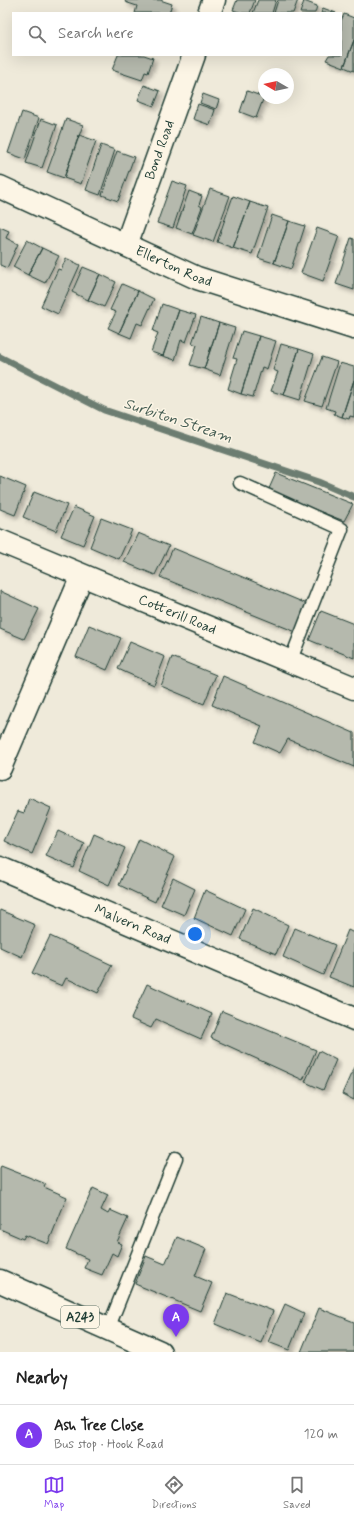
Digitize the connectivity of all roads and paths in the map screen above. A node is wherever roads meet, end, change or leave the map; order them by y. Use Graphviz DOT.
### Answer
graph roads {
  1 [pos="214,0"];
  2 [pos="209,12"];
  3 [pos="194,56"];
  4 [pos="0,187"];
  5 [pos="126,245"];
  6 [pos="354,328"];
  7 [pos="240,483"];
  8 [pos="0,541"];
  9 [pos="82,576"];
  10 [pos="290,662"];
  11 [pos="354,688"];
  12 [pos="0,768"];
  13 [pos="0,868"];
  14 [pos="354,1019"];
  15 [pos="176,1158"];
  16 [pos="0,1281"];
  17 [pos="108,1329"];
  18 [pos="160,1352"];
  1 -- 2 [label="street"];
  3 -- 5 [label="street, Bond Road"];
  4 -- 5 [label="street, Ellerton Road"];
  5 -- 6 [label="street, Ellerton Road"];
  7 -- 10 [label="lane"];
  8 -- 9 [label="street, Cotterill Road"];
  9 -- 10 [label="street, Cotterill Road"];
  9 -- 12 [label="street"];
  10 -- 11 [label="street, Cotterill Road"];
  13 -- 14 [label="street, Malvern Road"];
  15 -- 17 [label="lane"];
  16 -- 17 [label="street, A243"];
  17 -- 18 [label="street, A243"];
}
